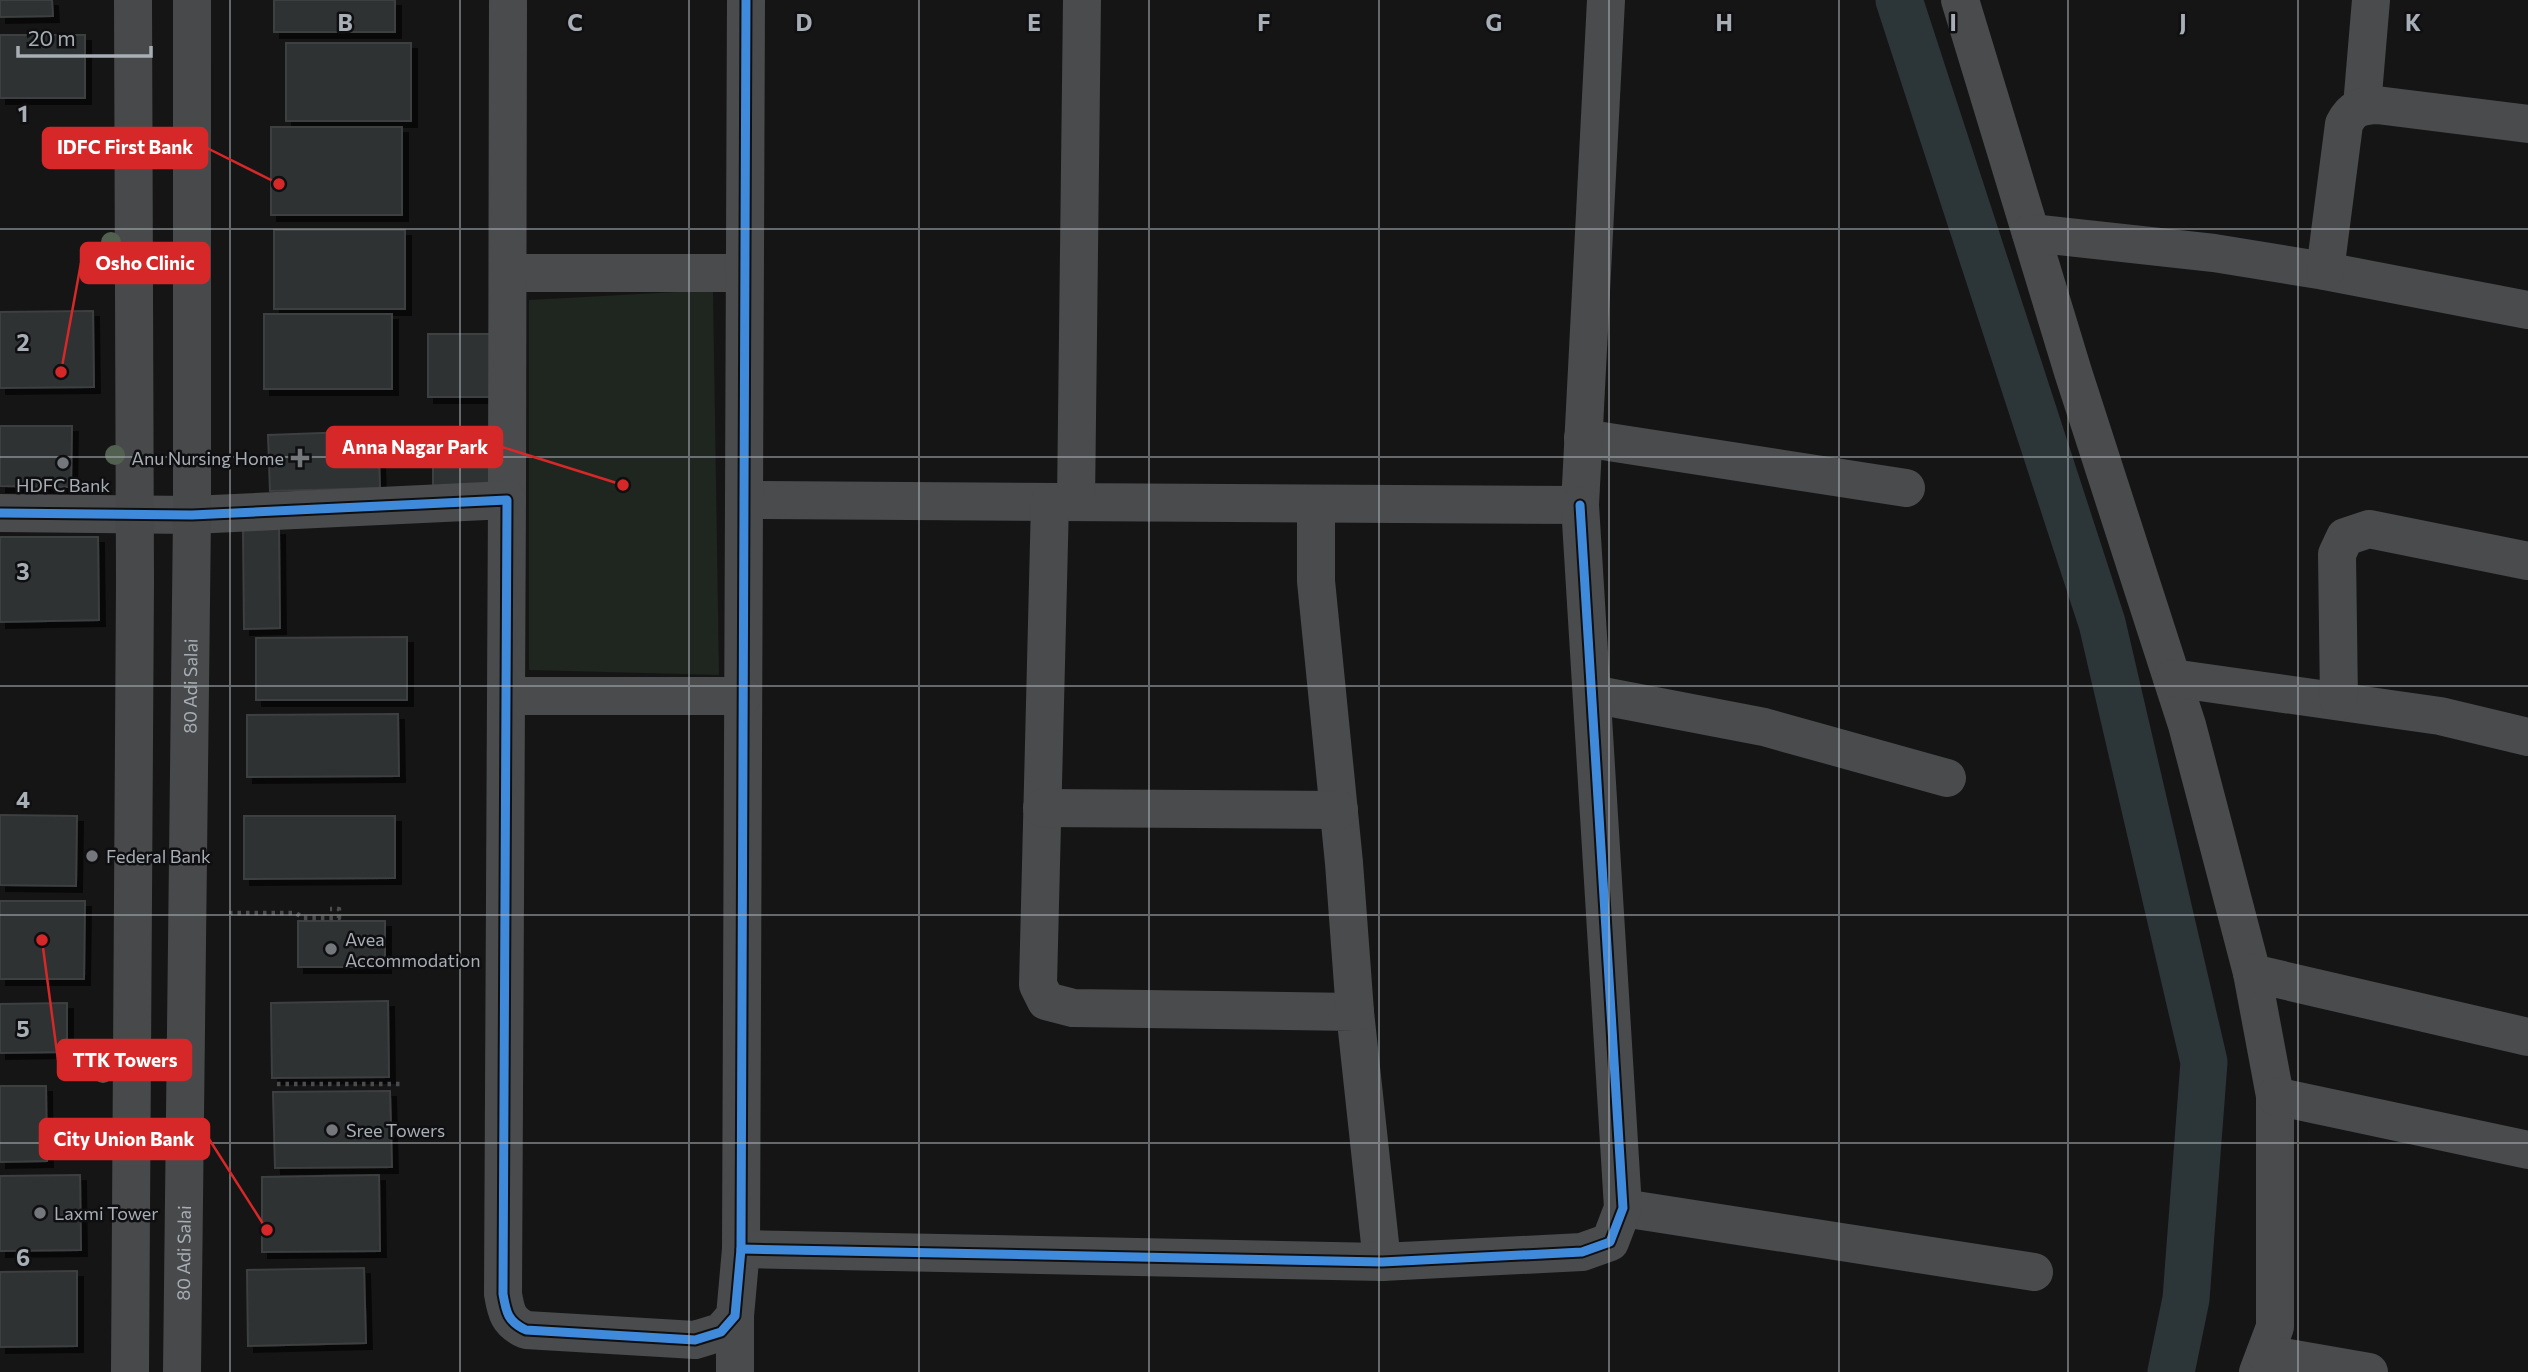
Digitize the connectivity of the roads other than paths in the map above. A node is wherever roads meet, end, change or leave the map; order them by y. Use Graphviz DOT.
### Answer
graph roads {
  1 [pos="133,0"];
  2 [pos="192,0"];
  3 [pos="508,0"];
  4 [pos="746,0"];
  5 [pos="1082,0"];
  6 [pos="1606,0"];
  7 [pos="1960,0"];
  8 [pos="2371,0"];
  9 [pos="2362,106"];
  10 [pos="2528,124"];
  11 [pos="2031,233"];
  12 [pos="2326,271"];
  13 [pos="509,272"];
  14 [pos="744,273"];
  15 [pos="2528,310"];
  16 [pos="1583,438"];
  17 [pos="1906,488"];
  18 [pos="507,500"];
  19 [pos="744,500"];
  20 [pos="1063,502"];
  21 [pos="1316,504"];
  22 [pos="1580,505"];
  23 [pos="0,513"];
  24 [pos="135,515"];
  25 [pos="192,515"];
  26 [pos="2528,561"];
  27 [pos="2172,678"];
  28 [pos="1592,694"];
  29 [pos="506,696"];
  30 [pos="743,696"];
  31 [pos="2339,701"];
  32 [pos="2528,737"];
  33 [pos="1947,778"];
  34 [pos="1042,808"];
  35 [pos="1339,810"];
  36 [pos="2252,973"];
  37 [pos="1355,1012"];
  38 [pos="2528,1037"];
  39 [pos="2274,1096"];
  40 [pos="2528,1150"];
  41 [pos="1623,1208"];
  42 [pos="741,1249"];
  43 [pos="1382,1262"];
  44 [pos="2034,1272"];
  45 [pos="735,1316"];
  46 [pos="2261,1363"];
  47 [pos="130,1372"];
  48 [pos="182,1372"];
  49 [pos="735,1372"];
  50 [pos="2369,1372"];
  1 -- 24 [label="main road"];
  2 -- 25 [label="main road, 80 Adi Salai"];
  3 -- 13 [label="street"];
  4 -- 14 [label="street"];
  5 -- 20 [label="street"];
  6 -- 16 [label="street"];
  7 -- 11 [label="street"];
  8 -- 9 [label="street"];
  9 -- 10 [label="street"];
  9 -- 12 [label="street"];
  11 -- 12 [label="street"];
  11 -- 27 [label="street"];
  12 -- 15 [label="street"];
  13 -- 14 [label="street"];
  13 -- 18 [label="street"];
  14 -- 19 [label="street"];
  16 -- 17 [label="street"];
  16 -- 22 [label="street"];
  18 -- 25 [label="street"];
  18 -- 29 [label="street"];
  19 -- 20 [label="street"];
  19 -- 30 [label="street"];
  20 -- 21 [label="street"];
  20 -- 34 [label="street"];
  21 -- 22 [label="street"];
  21 -- 35 [label="street"];
  22 -- 28 [label="street"];
  23 -- 24 [label="street"];
  24 -- 25 [label="street"];
  24 -- 47 [label="main road"];
  25 -- 48 [label="main road, 80 Adi Salai"];
  26 -- 31 [label="street"];
  27 -- 31 [label="street"];
  27 -- 36 [label="street"];
  28 -- 33 [label="street"];
  28 -- 41 [label="street"];
  29 -- 30 [label="street"];
  29 -- 45 [label="street"];
  30 -- 42 [label="street"];
  31 -- 32 [label="street"];
  34 -- 35 [label="street"];
  34 -- 37 [label="street"];
  35 -- 37 [label="street"];
  36 -- 38 [label="street"];
  36 -- 39 [label="street"];
  37 -- 43 [label="street"];
  39 -- 40 [label="street"];
  39 -- 46 [label="street"];
  41 -- 43 [label="street"];
  41 -- 44 [label="street"];
  42 -- 43 [label="street"];
  42 -- 45 [label="street"];
  45 -- 49 [label="street"];
  46 -- 50 [label="street"];
}
